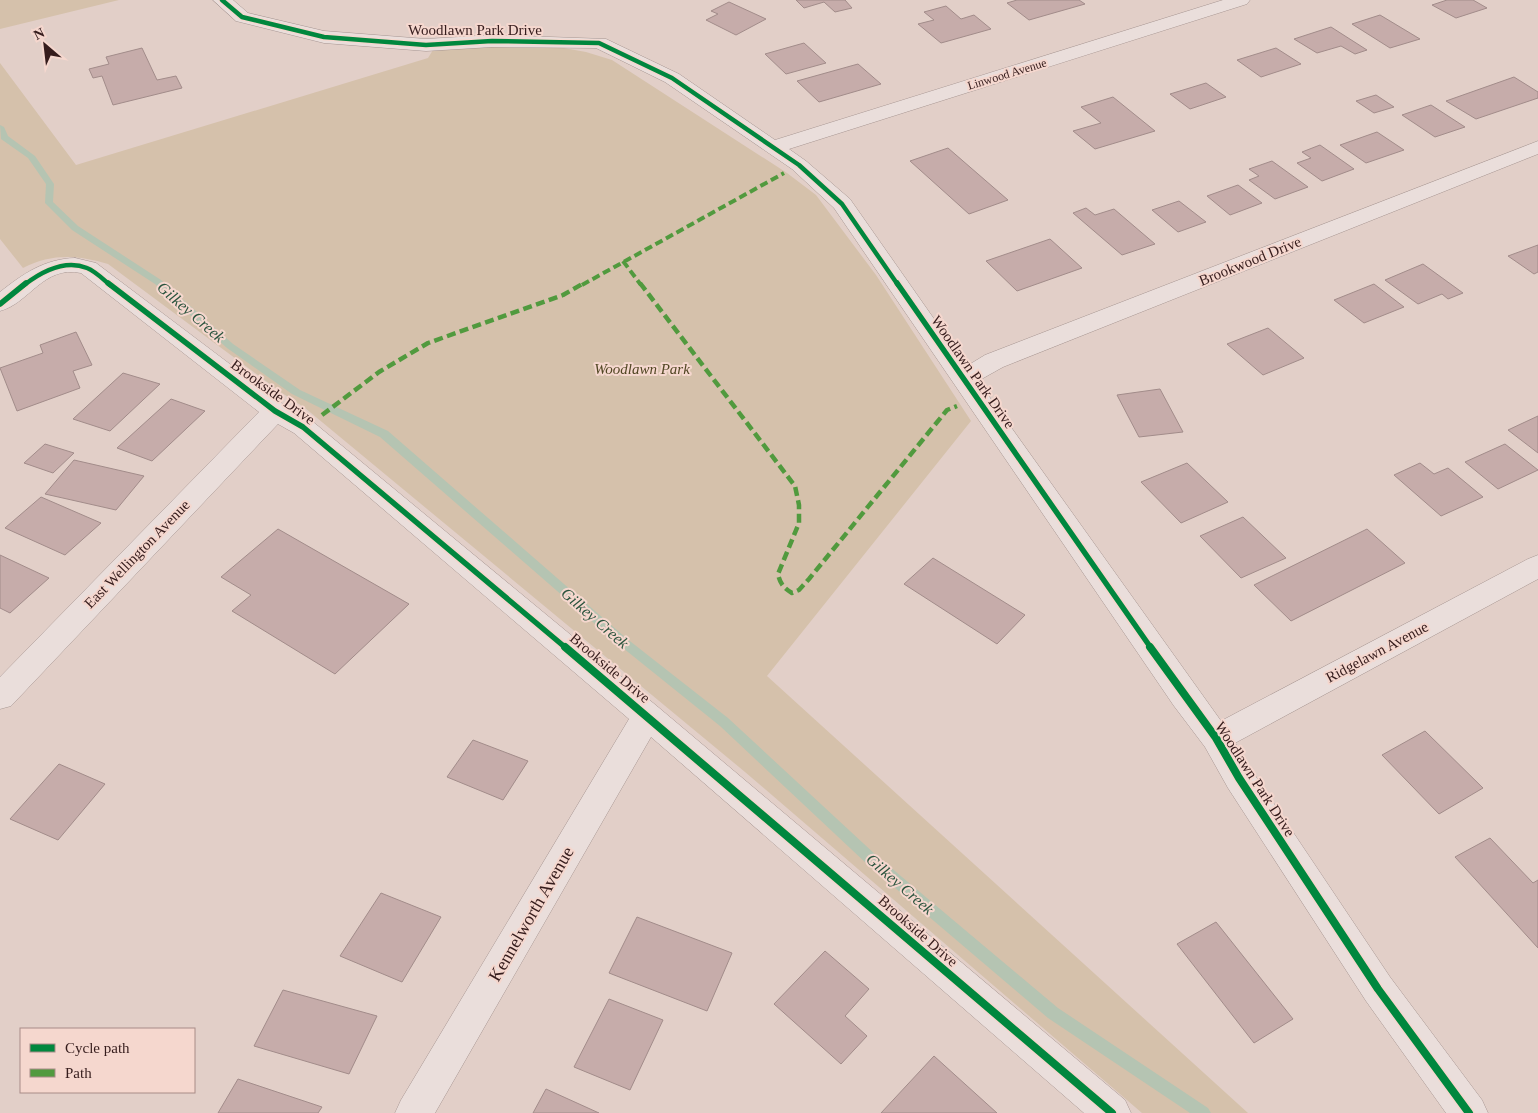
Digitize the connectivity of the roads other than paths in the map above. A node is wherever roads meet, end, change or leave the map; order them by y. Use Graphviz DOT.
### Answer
graph roads {
  1 [pos="222,0"];
  2 [pos="1241,0"];
  3 [pos="773,147"];
  4 [pos="1538,147"];
  5 [pos="0,304"];
  6 [pos="964,379"];
  7 [pos="275,411"];
  8 [pos="1538,566"];
  9 [pos="0,697"];
  10 [pos="647,716"];
  11 [pos="1216,738"];
  12 [pos="414,1113"];
  13 [pos="1112,1113"];
  14 [pos="1469,1113"];
  1 -- 3 [label="street, Woodlawn Park Drive"];
  2 -- 3 [label="street, Linwood Avenue"];
  3 -- 6 [label="street, Woodlawn Park Drive"];
  4 -- 6 [label="street, Brookwood Drive"];
  5 -- 7 [label="street, Brookside Drive"];
  6 -- 11 [label="street, Woodlawn Park Drive"];
  7 -- 9 [label="street, East Wellington Avenue"];
  7 -- 10 [label="street, Brookside Drive"];
  8 -- 11 [label="street, Ridgelawn Avenue"];
  10 -- 12 [label="street, Kennelworth Avenue"];
  10 -- 13 [label="street, Brookside Drive"];
  11 -- 14 [label="street, Woodlawn Park Drive"];
}
